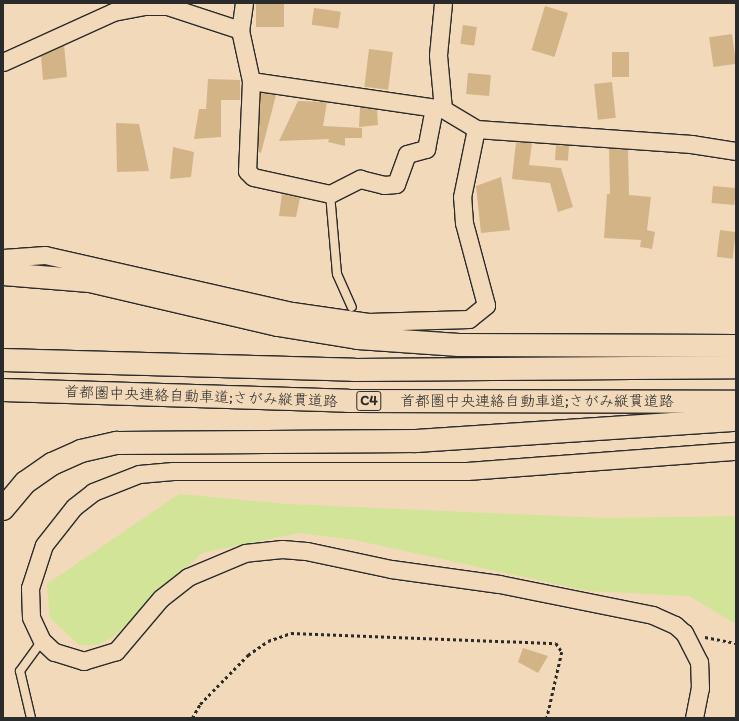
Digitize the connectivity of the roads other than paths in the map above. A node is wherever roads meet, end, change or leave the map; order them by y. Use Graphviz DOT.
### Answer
graph roads {
  1 [pos="244,3"];
  2 [pos="443,3"];
  3 [pos="240,30"];
  4 [pos="3,62"];
  5 [pos="251,81"];
  6 [pos="439,108"];
  7 [pos="476,129"];
  8 [pos="736,151"];
  9 [pos="330,194"];
  10 [pos="3,258"];
  11 [pos="3,274"];
  12 [pos="352,307"];
  13 [pos="736,346"];
  14 [pos="3,360"];
  15 [pos="736,367"];
  16 [pos="3,390"];
  17 [pos="736,402"];
  18 [pos="736,420"];
  19 [pos="736,451"];
  20 [pos="3,509"];
  21 [pos="42,641"];
  22 [pos="31,718"];
  23 [pos="694,718"];
  1 -- 3 [label="street"];
  2 -- 6 [label="street"];
  3 -- 4 [label="street"];
  3 -- 5 [label="street"];
  5 -- 6 [label="street"];
  5 -- 9 [label="street"];
  6 -- 7 [label="street"];
  6 -- 9 [label="street"];
  7 -- 8 [label="street"];
  7 -- 10 [label="street"];
  9 -- 12 [label="lane"];
  11 -- 13 [label="highway"];
  14 -- 15 [label="highway, 首都圏中央連絡自動車道;さがみ縦貫道路 / C4"];
  16 -- 17 [label="highway, 首都圏中央連絡自動車道;さがみ縦貫道路 / C4"];
  18 -- 20 [label="highway"];
  19 -- 21 [label="street"];
  21 -- 22 [label="lane"];
  21 -- 23 [label="street"];
}
